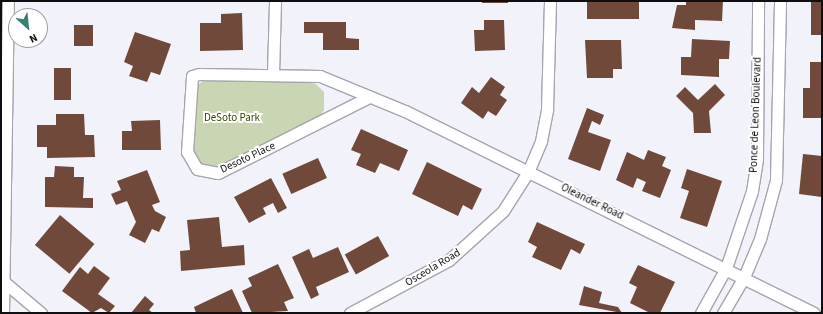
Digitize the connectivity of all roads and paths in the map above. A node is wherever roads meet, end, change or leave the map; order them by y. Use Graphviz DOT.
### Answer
graph roads {
  1 [pos="8,1"];
  2 [pos="275,1"];
  3 [pos="550,1"];
  4 [pos="758,1"];
  5 [pos="780,1"];
  6 [pos="273,74"];
  7 [pos="366,98"];
  8 [pos="528,172"];
  9 [pos="726,268"];
  10 [pos="744,277"];
  11 [pos="3,281"];
  12 [pos="3,313"];
  13 [pos="41,313"];
  14 [pos="350,313"];
  15 [pos="701,313"];
  16 [pos="722,313"];
  17 [pos="814,313"];
  1 -- 11 [label="street"];
  2 -- 6 [label="street"];
  3 -- 8 [label="street, Osceola Road"];
  4 -- 9 [label="street, Ponce de Leon Boulevard"];
  5 -- 10 [label="street, Ponce de Leon Boulevard"];
  6 -- 7 [label="street, Desoto Place"];
  6 -- 7 [label="street, Desoto Place"];
  7 -- 8 [label="street, Oleander Road"];
  8 -- 9 [label="street, Oleander Road"];
  8 -- 14 [label="street, Osceola Road"];
  9 -- 10 [label="street, Oleander Road"];
  9 -- 15 [label="street, Ponce de Leon Boulevard"];
  10 -- 16 [label="street, Ponce de Leon Boulevard"];
  10 -- 17 [label="street, Oleander Road"];
  11 -- 12 [label="street"];
  11 -- 13 [label="street"];
}
